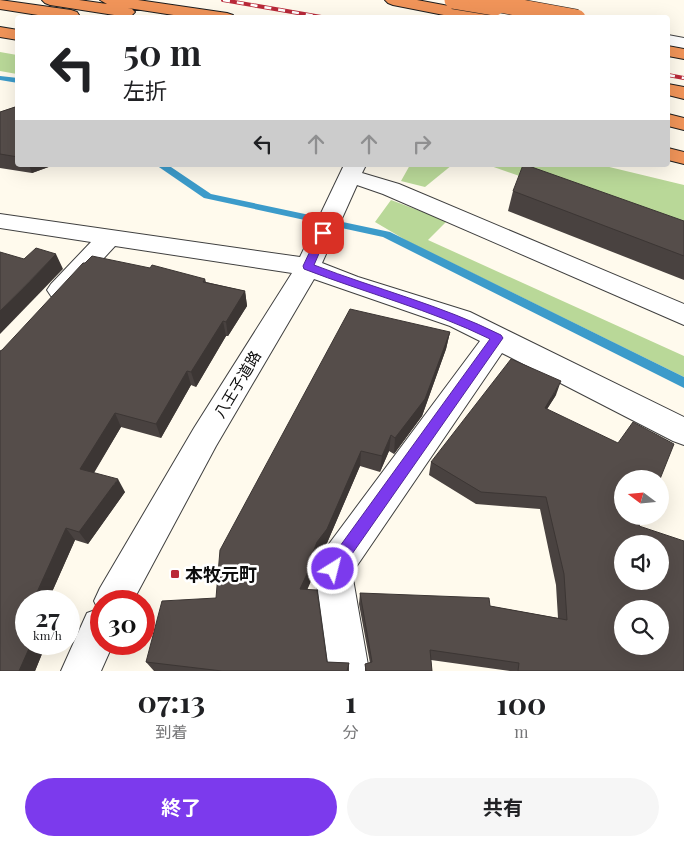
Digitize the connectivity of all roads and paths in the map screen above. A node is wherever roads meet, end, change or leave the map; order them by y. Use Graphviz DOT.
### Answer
graph roads {
  1 [pos="50,0"];
  2 [pos="108,0"];
  3 [pos="394,0"];
  4 [pos="443,0"];
  5 [pos="453,0"];
  6 [pos="460,0"];
  7 [pos="477,0"];
  8 [pos="0,4"];
  9 [pos="492,9"];
  10 [pos="66,15"];
  11 [pos="147,15"];
  12 [pos="207,15"];
  13 [pos="540,15"];
  14 [pos="542,15"];
  15 [pos="542,15"];
  16 [pos="544,15"];
  17 [pos="0,32"];
  18 [pos="15,34"];
  19 [pos="670,34"];
  20 [pos="684,37"];
  21 [pos="670,39"];
  22 [pos="684,42"];
  23 [pos="670,51"];
  24 [pos="684,54"];
  25 [pos="670,90"];
  26 [pos="684,93"];
  27 [pos="670,104"];
  28 [pos="684,108"];
  29 [pos="670,120"];
  30 [pos="684,124"];
  31 [pos="670,154"];
  32 [pos="684,158"];
  33 [pos="352,170"];
  34 [pos="0,222"];
  35 [pos="109,238"];
  36 [pos="308,266"];
  37 [pos="45,307"];
  38 [pos="684,316"];
  39 [pos="497,338"];
  40 [pos="684,432"];
  41 [pos="119,590"];
  42 [pos="90,651"];
  43 [pos="81,671"];
  44 [pos="349,671"];
  1 -- 11 [label="highway"];
  2 -- 12 [label="highway"];
  3 -- 9 [label="highway"];
  4 -- 9 [label="street"];
  5 -- 14 [label="highway, bridge"];
  6 -- 15 [label="highway, bridge"];
  7 -- 16 [label="highway, bridge"];
  8 -- 10 [label="highway"];
  9 -- 13 [label="street"];
  17 -- 18 [label="highway"];
  19 -- 20 [label="highway"];
  21 -- 22 [label="street"];
  23 -- 24 [label="highway"];
  25 -- 26 [label="highway"];
  27 -- 28 [label="highway"];
  29 -- 30 [label="highway"];
  31 -- 32 [label="highway"];
  33 -- 36 [label="street, 八王子道路"];
  33 -- 38 [label="street"];
  34 -- 35 [label="street"];
  35 -- 36 [label="street"];
  35 -- 37 [label="street"];
  36 -- 39 [label="street"];
  36 -- 41 [label="street, 八王子道路"];
  39 -- 40 [label="street"];
  39 -- 44 [label="street"];
  42 -- 43 [label="street"];
}
